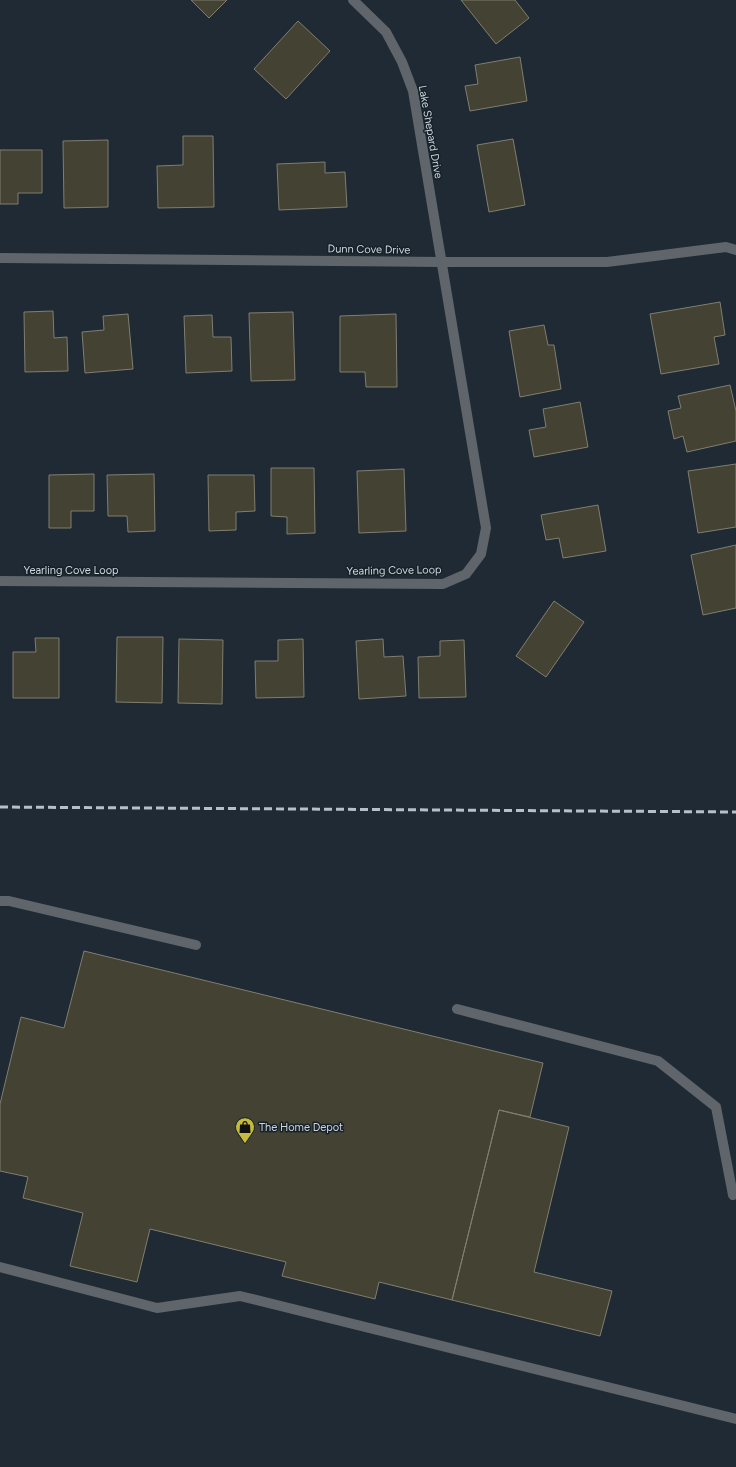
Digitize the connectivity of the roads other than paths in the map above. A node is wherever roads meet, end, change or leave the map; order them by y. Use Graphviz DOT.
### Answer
graph roads {
  1 [pos="354,0"];
  2 [pos="736,250"];
  3 [pos="0,258"];
  4 [pos="441,262"];
  5 [pos="0,581"];
  6 [pos="0,901"];
  7 [pos="196,945"];
  8 [pos="457,1009"];
  9 [pos="733,1195"];
  10 [pos="0,1267"];
  11 [pos="736,1419"];
  1 -- 4 [label="street, Lake Shepard Drive"];
  2 -- 4 [label="street, Dunn Cove Drive"];
  3 -- 4 [label="street, Dunn Cove Drive"];
  4 -- 5 [label="street, Yearling Cove Loop"];
  6 -- 7 [label="street"];
  8 -- 9 [label="street"];
  10 -- 11 [label="street"];
}
